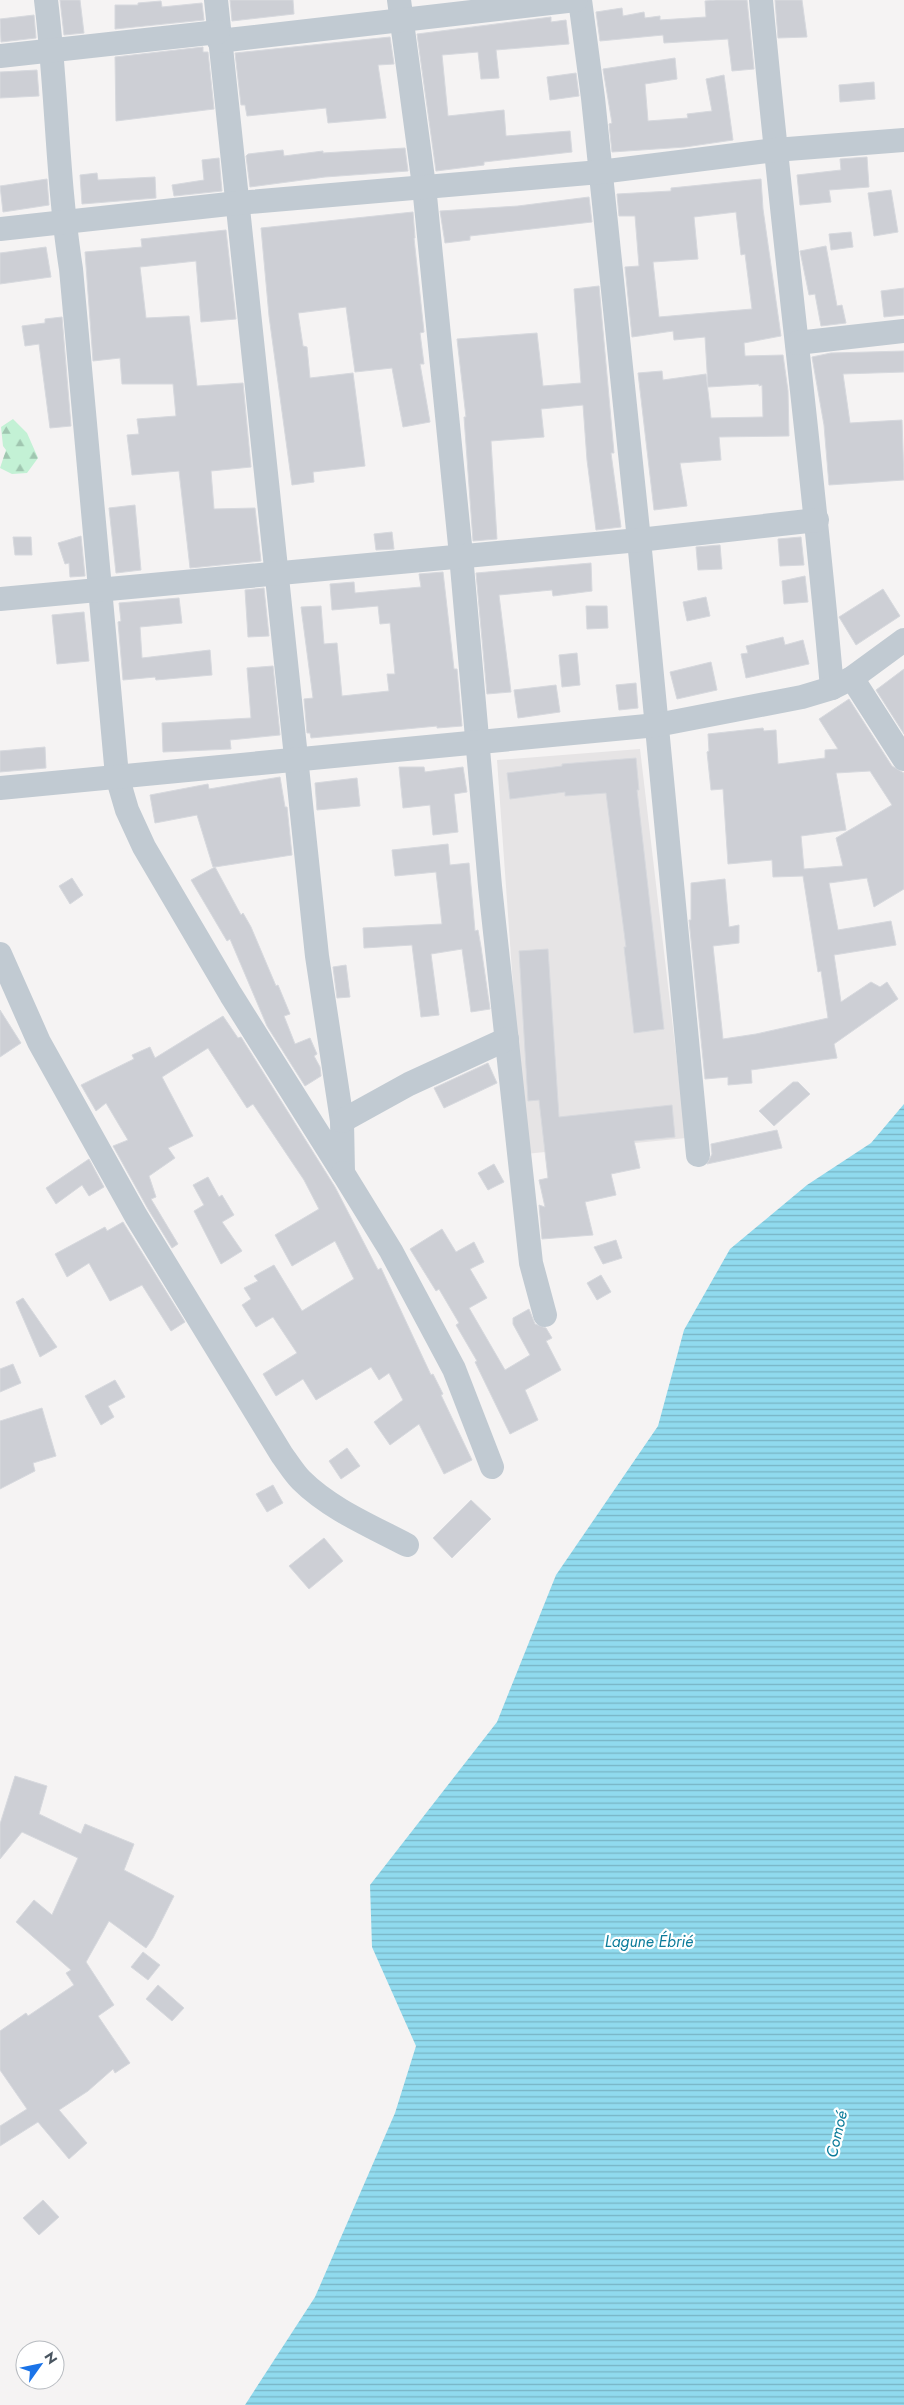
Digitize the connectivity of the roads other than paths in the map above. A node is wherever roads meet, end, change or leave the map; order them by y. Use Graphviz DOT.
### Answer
graph roads {
  1 [pos="46,0"];
  2 [pos="216,0"];
  3 [pos="578,0"];
  4 [pos="761,0"];
  5 [pos="400,11"];
  6 [pos="219,36"];
  7 [pos="52,50"];
  8 [pos="0,56"];
  9 [pos="904,140"];
  10 [pos="775,150"];
  11 [pos="600,172"];
  12 [pos="424,186"];
  13 [pos="238,203"];
  14 [pos="64,221"];
  15 [pos="0,229"];
  16 [pos="904,331"];
  17 [pos="797,343"];
  18 [pos="817,520"];
  19 [pos="639,540"];
  20 [pos="461,555"];
  21 [pos="276,573"];
  22 [pos="102,589"];
  23 [pos="0,599"];
  24 [pos="904,640"];
  25 [pos="842,683"];
  26 [pos="657,725"];
  27 [pos="478,743"];
  28 [pos="904,759"];
  29 [pos="298,761"];
  30 [pos="117,776"];
  31 [pos="0,788"];
  32 [pos="0,954"];
  33 [pos="507,1039"];
  34 [pos="342,1121"];
  35 [pos="698,1155"];
  36 [pos="343,1173"];
  37 [pos="545,1315"];
  38 [pos="492,1467"];
  39 [pos="407,1545"];
  1 -- 7 [label="street"];
  2 -- 6 [label="street"];
  3 -- 5 [label="street"];
  3 -- 11 [label="street"];
  4 -- 10 [label="street"];
  5 -- 6 [label="street"];
  5 -- 12 [label="street"];
  6 -- 7 [label="street"];
  6 -- 13 [label="street"];
  7 -- 8 [label="street"];
  7 -- 14 [label="street"];
  9 -- 10 [label="street"];
  10 -- 11 [label="street"];
  10 -- 17 [label="street"];
  11 -- 12 [label="street"];
  11 -- 19 [label="street"];
  12 -- 13 [label="street"];
  12 -- 20 [label="street"];
  13 -- 14 [label="street"];
  13 -- 21 [label="street"];
  14 -- 15 [label="street"];
  14 -- 22 [label="street"];
  16 -- 17 [label="street"];
  17 -- 18 [label="street"];
  18 -- 19 [label="street"];
  18 -- 25 [label="street"];
  19 -- 20 [label="street"];
  19 -- 26 [label="street"];
  20 -- 21 [label="street"];
  20 -- 27 [label="street"];
  21 -- 22 [label="street"];
  21 -- 29 [label="street"];
  22 -- 23 [label="street"];
  22 -- 30 [label="street"];
  24 -- 25 [label="street"];
  25 -- 26 [label="street"];
  25 -- 28 [label="street"];
  26 -- 27 [label="street"];
  26 -- 35 [label="street"];
  27 -- 29 [label="street"];
  27 -- 33 [label="street"];
  29 -- 30 [label="street"];
  29 -- 34 [label="street"];
  30 -- 31 [label="street"];
  30 -- 36 [label="street"];
  32 -- 39 [label="street"];
  33 -- 34 [label="street"];
  33 -- 37 [label="street"];
  34 -- 36 [label="street"];
  36 -- 38 [label="street"];
}
